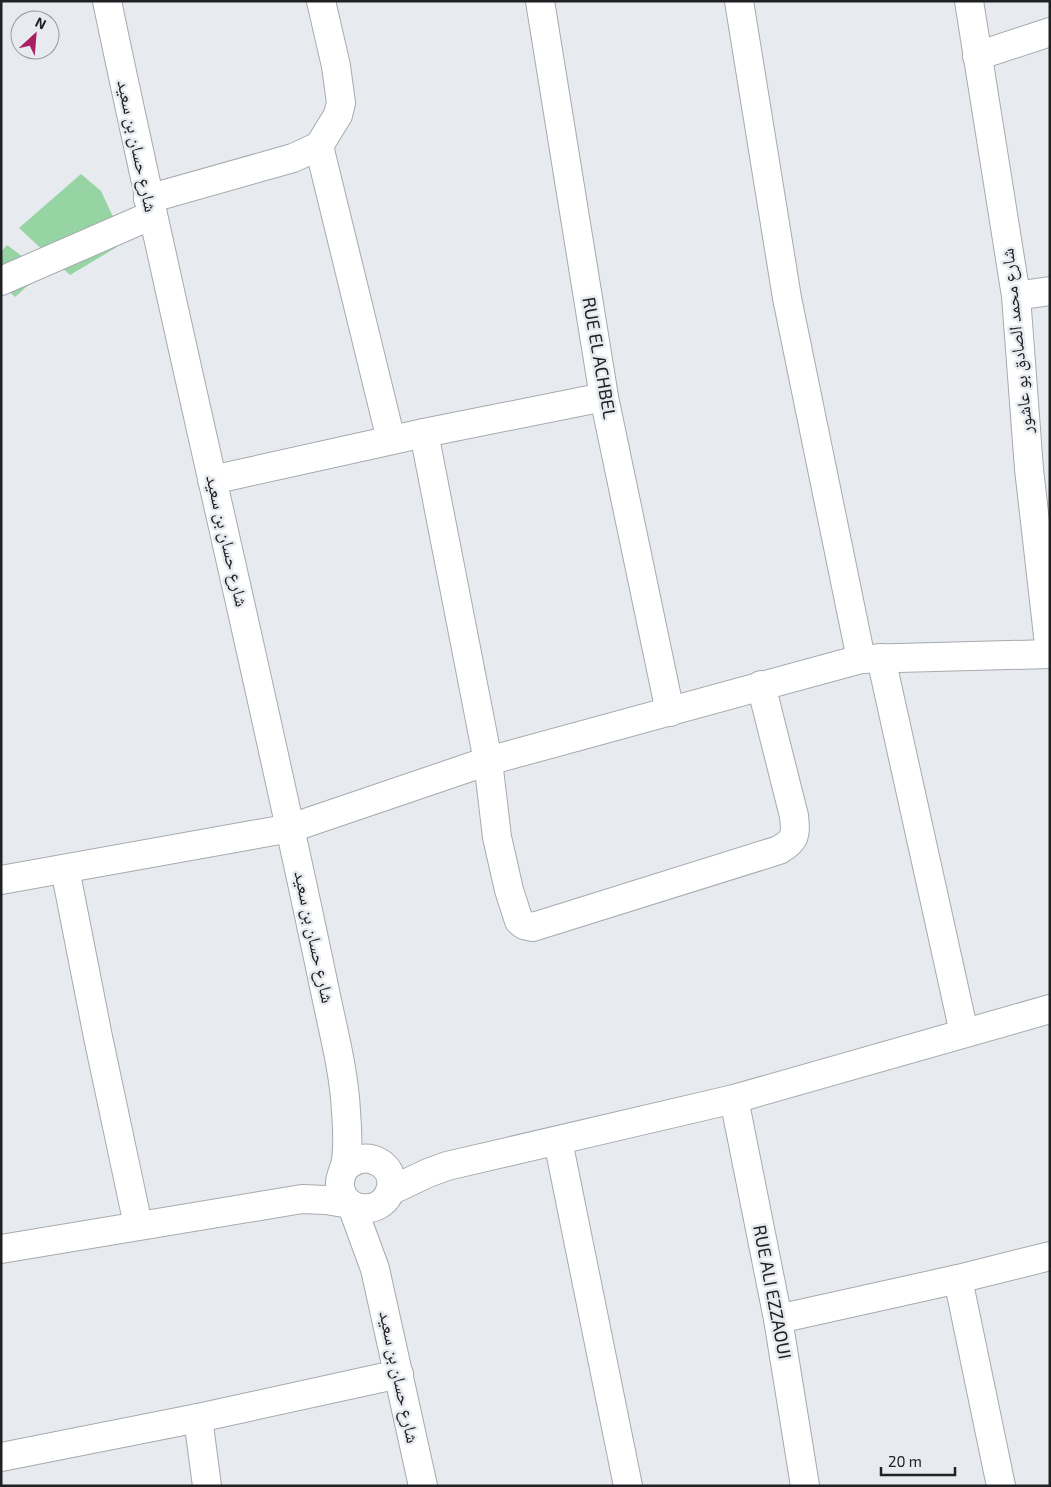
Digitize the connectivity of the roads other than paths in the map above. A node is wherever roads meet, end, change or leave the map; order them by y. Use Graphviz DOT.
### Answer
graph roads {
  1 [pos="107,1"];
  2 [pos="321,1"];
  3 [pos="540,1"];
  4 [pos="739,1"];
  5 [pos="969,1"];
  6 [pos="1050,32"];
  7 [pos="977,56"];
  8 [pos="319,146"];
  9 [pos="150,207"];
  10 [pos="1,281"];
  11 [pos="1050,291"];
  12 [pos="1016,296"];
  13 [pos="604,397"];
  14 [pos="424,433"];
  15 [pos="391,440"];
  16 [pos="212,480"];
  17 [pos="1050,654"];
  18 [pos="871,658"];
  19 [pos="761,686"];
  20 [pos="670,712"];
  21 [pos="488,761"];
  22 [pos="291,828"];
  23 [pos="65,869"];
  24 [pos="1,880"];
  25 [pos="1050,1009"];
  26 [pos="964,1033"];
  27 [pos="344,1082"];
  28 [pos="734,1099"];
  29 [pos="558,1141"];
  30 [pos="380,1162"];
  31 [pos="447,1166"];
  32 [pos="343,1171"];
  33 [pos="388,1194"];
  34 [pos="302,1199"];
  35 [pos="351,1205"];
  36 [pos="138,1225"];
  37 [pos="1,1249"];
  38 [pos="1050,1256"];
  39 [pos="375,1269"];
  40 [pos="958,1280"];
  41 [pos="778,1319"];
  42 [pos="399,1374"];
  43 [pos="198,1418"];
  44 [pos="1,1457"];
  45 [pos="208,1486"];
  46 [pos="423,1486"];
  47 [pos="628,1486"];
  48 [pos="805,1486"];
  49 [pos="1001,1486"];
  1 -- 9 [label="street, شارع حسان بن سعيد"];
  2 -- 8 [label="street"];
  3 -- 13 [label="street, RUE EL ACHBEL"];
  4 -- 18 [label="street"];
  5 -- 7 [label="street, شارع محمد الصادق بو عاشور"];
  6 -- 7 [label="street"];
  7 -- 12 [label="street, شارع محمد الصادق بو عاشور"];
  8 -- 9 [label="street"];
  8 -- 15 [label="street"];
  9 -- 10 [label="street"];
  9 -- 16 [label="street, شارع حسان بن سعيد"];
  11 -- 12 [label="street"];
  12 -- 17 [label="street, شارع محمد الصادق بو عاشور"];
  13 -- 14 [label="street"];
  13 -- 20 [label="street, RUE EL ACHBEL"];
  14 -- 15 [label="street"];
  14 -- 21 [label="street"];
  15 -- 16 [label="street"];
  16 -- 22 [label="street, شارع حسان بن سعيد"];
  17 -- 18 [label="street"];
  18 -- 19 [label="street"];
  18 -- 26 [label="street"];
  19 -- 20 [label="street"];
  19 -- 21 [label="street"];
  20 -- 21 [label="street"];
  21 -- 22 [label="street"];
  22 -- 23 [label="street"];
  22 -- 27 [label="street, شارع حسان بن سعيد"];
  23 -- 24 [label="street"];
  23 -- 36 [label="street"];
  25 -- 26 [label="street"];
  26 -- 28 [label="street"];
  27 -- 30 [label="street, شارع حسان بن سعيد"];
  27 -- 32 [label="street, شارع حسان بن سعيد"];
  28 -- 29 [label="street"];
  28 -- 41 [label="street, RUE ALI EZZAOUI"];
  29 -- 31 [label="street"];
  29 -- 47 [label="street"];
  30 -- 31 [label="street"];
  30 -- 32 [label="street"];
  30 -- 33 [label="street"];
  31 -- 33 [label="street"];
  32 -- 34 [label="street"];
  32 -- 35 [label="street"];
  33 -- 35 [label="street"];
  33 -- 39 [label="street, شارع حسان بن سعيد"];
  34 -- 35 [label="street"];
  34 -- 36 [label="street"];
  35 -- 39 [label="street, شارع حسان بن سعيد"];
  36 -- 37 [label="street"];
  38 -- 40 [label="street"];
  39 -- 42 [label="street, شارع حسان بن سعيد"];
  40 -- 41 [label="street"];
  40 -- 49 [label="street"];
  41 -- 48 [label="street, RUE ALI EZZAOUI"];
  42 -- 43 [label="street"];
  42 -- 46 [label="street, شارع حسان بن سعيد"];
  43 -- 44 [label="street"];
  43 -- 45 [label="street"];
}
